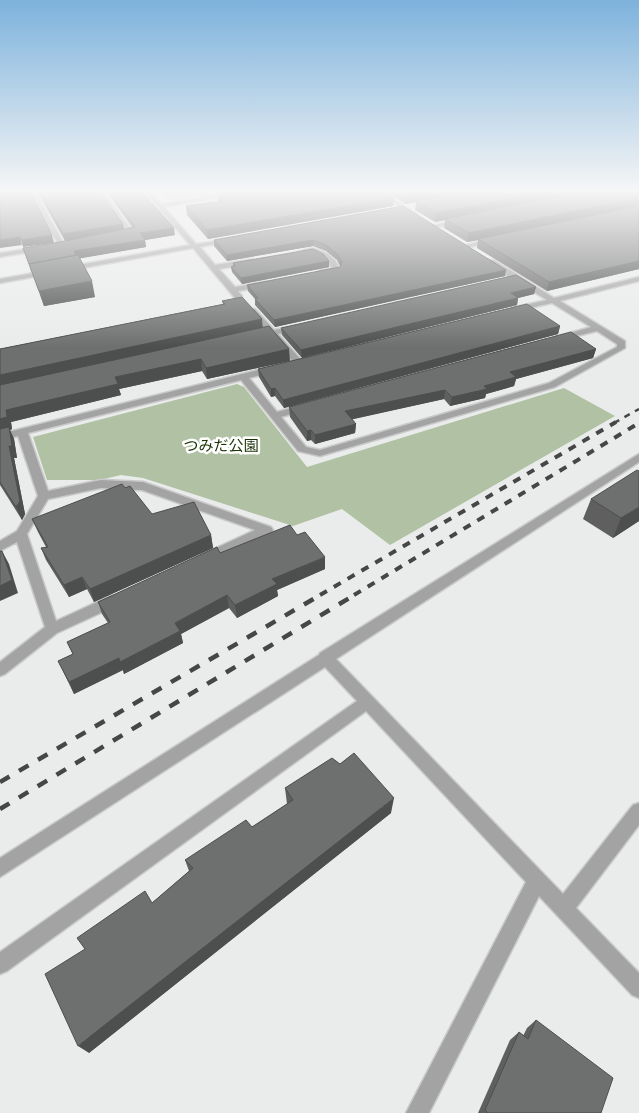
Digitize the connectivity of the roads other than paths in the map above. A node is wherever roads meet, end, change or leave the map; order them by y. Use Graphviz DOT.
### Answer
graph roads {
  1 [pos="60,243"];
  2 [pos="191,243"];
  3 [pos="210,243"];
  4 [pos="461,243"];
  5 [pos="481,243"];
  6 [pos="71,244"];
  7 [pos="62,246"];
  8 [pos="194,246"];
  9 [pos="466,246"];
  10 [pos="53,247"];
  11 [pos="44,248"];
  12 [pos="474,251"];
  13 [pos="294,253"];
  14 [pos="0,255"];
  15 [pos="482,257"];
  16 [pos="258,260"];
  17 [pos="213,268"];
  18 [pos="317,273"];
  19 [pos="515,278"];
  20 [pos="639,279"];
  21 [pos="506,280"];
  22 [pos="0,281"];
  23 [pos="270,282"];
  24 [pos="233,290"];
  25 [pos="552,300"];
  26 [pos="505,312"];
  27 [pos="308,324"];
  28 [pos="598,328"];
  29 [pos="271,333"];
  30 [pos="252,337"];
  31 [pos="550,341"];
  32 [pos="243,377"];
  33 [pos="313,405"];
  34 [pos="275,415"];
  35 [pos="22,431"];
  36 [pos="0,437"];
  37 [pos="639,457"];
  38 [pos="44,496"];
  39 [pos="21,534"];
  40 [pos="0,547"];
  41 [pos="195,563"];
  42 [pos="124,596"];
  43 [pos="52,629"];
  44 [pos="325,658"];
  45 [pos="0,670"];
  46 [pos="367,702"];
  47 [pos="639,811"];
  48 [pos="0,868"];
  49 [pos="537,880"];
  50 [pos="564,908"];
  51 [pos="0,964"];
  52 [pos="639,988"];
  53 [pos="417,1113"];
  1 -- 7 [label="street"];
  2 -- 8 [label="street"];
  3 -- 8 [label="street"];
  4 -- 9 [label="street"];
  5 -- 9 [label="street"];
  6 -- 7 [label="street"];
  7 -- 10 [label="street"];
  8 -- 17 [label="street"];
  8 -- 22 [label="street"];
  9 -- 12 [label="street"];
  11 -- 14 [label="street"];
  13 -- 18 [label="street"];
  15 -- 19 [label="street"];
  16 -- 17 [label="street"];
  17 -- 24 [label="street"];
  19 -- 21 [label="street"];
  19 -- 25 [label="street"];
  20 -- 25 [label="street"];
  23 -- 24 [label="street"];
  24 -- 29 [label="street"];
  25 -- 26 [label="street"];
  25 -- 28 [label="street"];
  27 -- 29 [label="street"];
  28 -- 31 [label="street"];
  28 -- 34 [label="street"];
  29 -- 30 [label="street"];
  29 -- 32 [label="street"];
  32 -- 34 [label="street"];
  32 -- 35 [label="street"];
  33 -- 34 [label="street"];
  35 -- 36 [label="street"];
  35 -- 38 [label="street"];
  37 -- 44 [label="street"];
  38 -- 39 [label="street"];
  38 -- 41 [label="street"];
  39 -- 40 [label="street"];
  39 -- 43 [label="street"];
  42 -- 43 [label="street"];
  43 -- 45 [label="street"];
  44 -- 46 [label="street"];
  44 -- 48 [label="street"];
  46 -- 49 [label="street"];
  46 -- 51 [label="street"];
  47 -- 50 [label="street"];
  49 -- 50 [label="street"];
  49 -- 53 [label="street"];
  50 -- 52 [label="street"];
}
